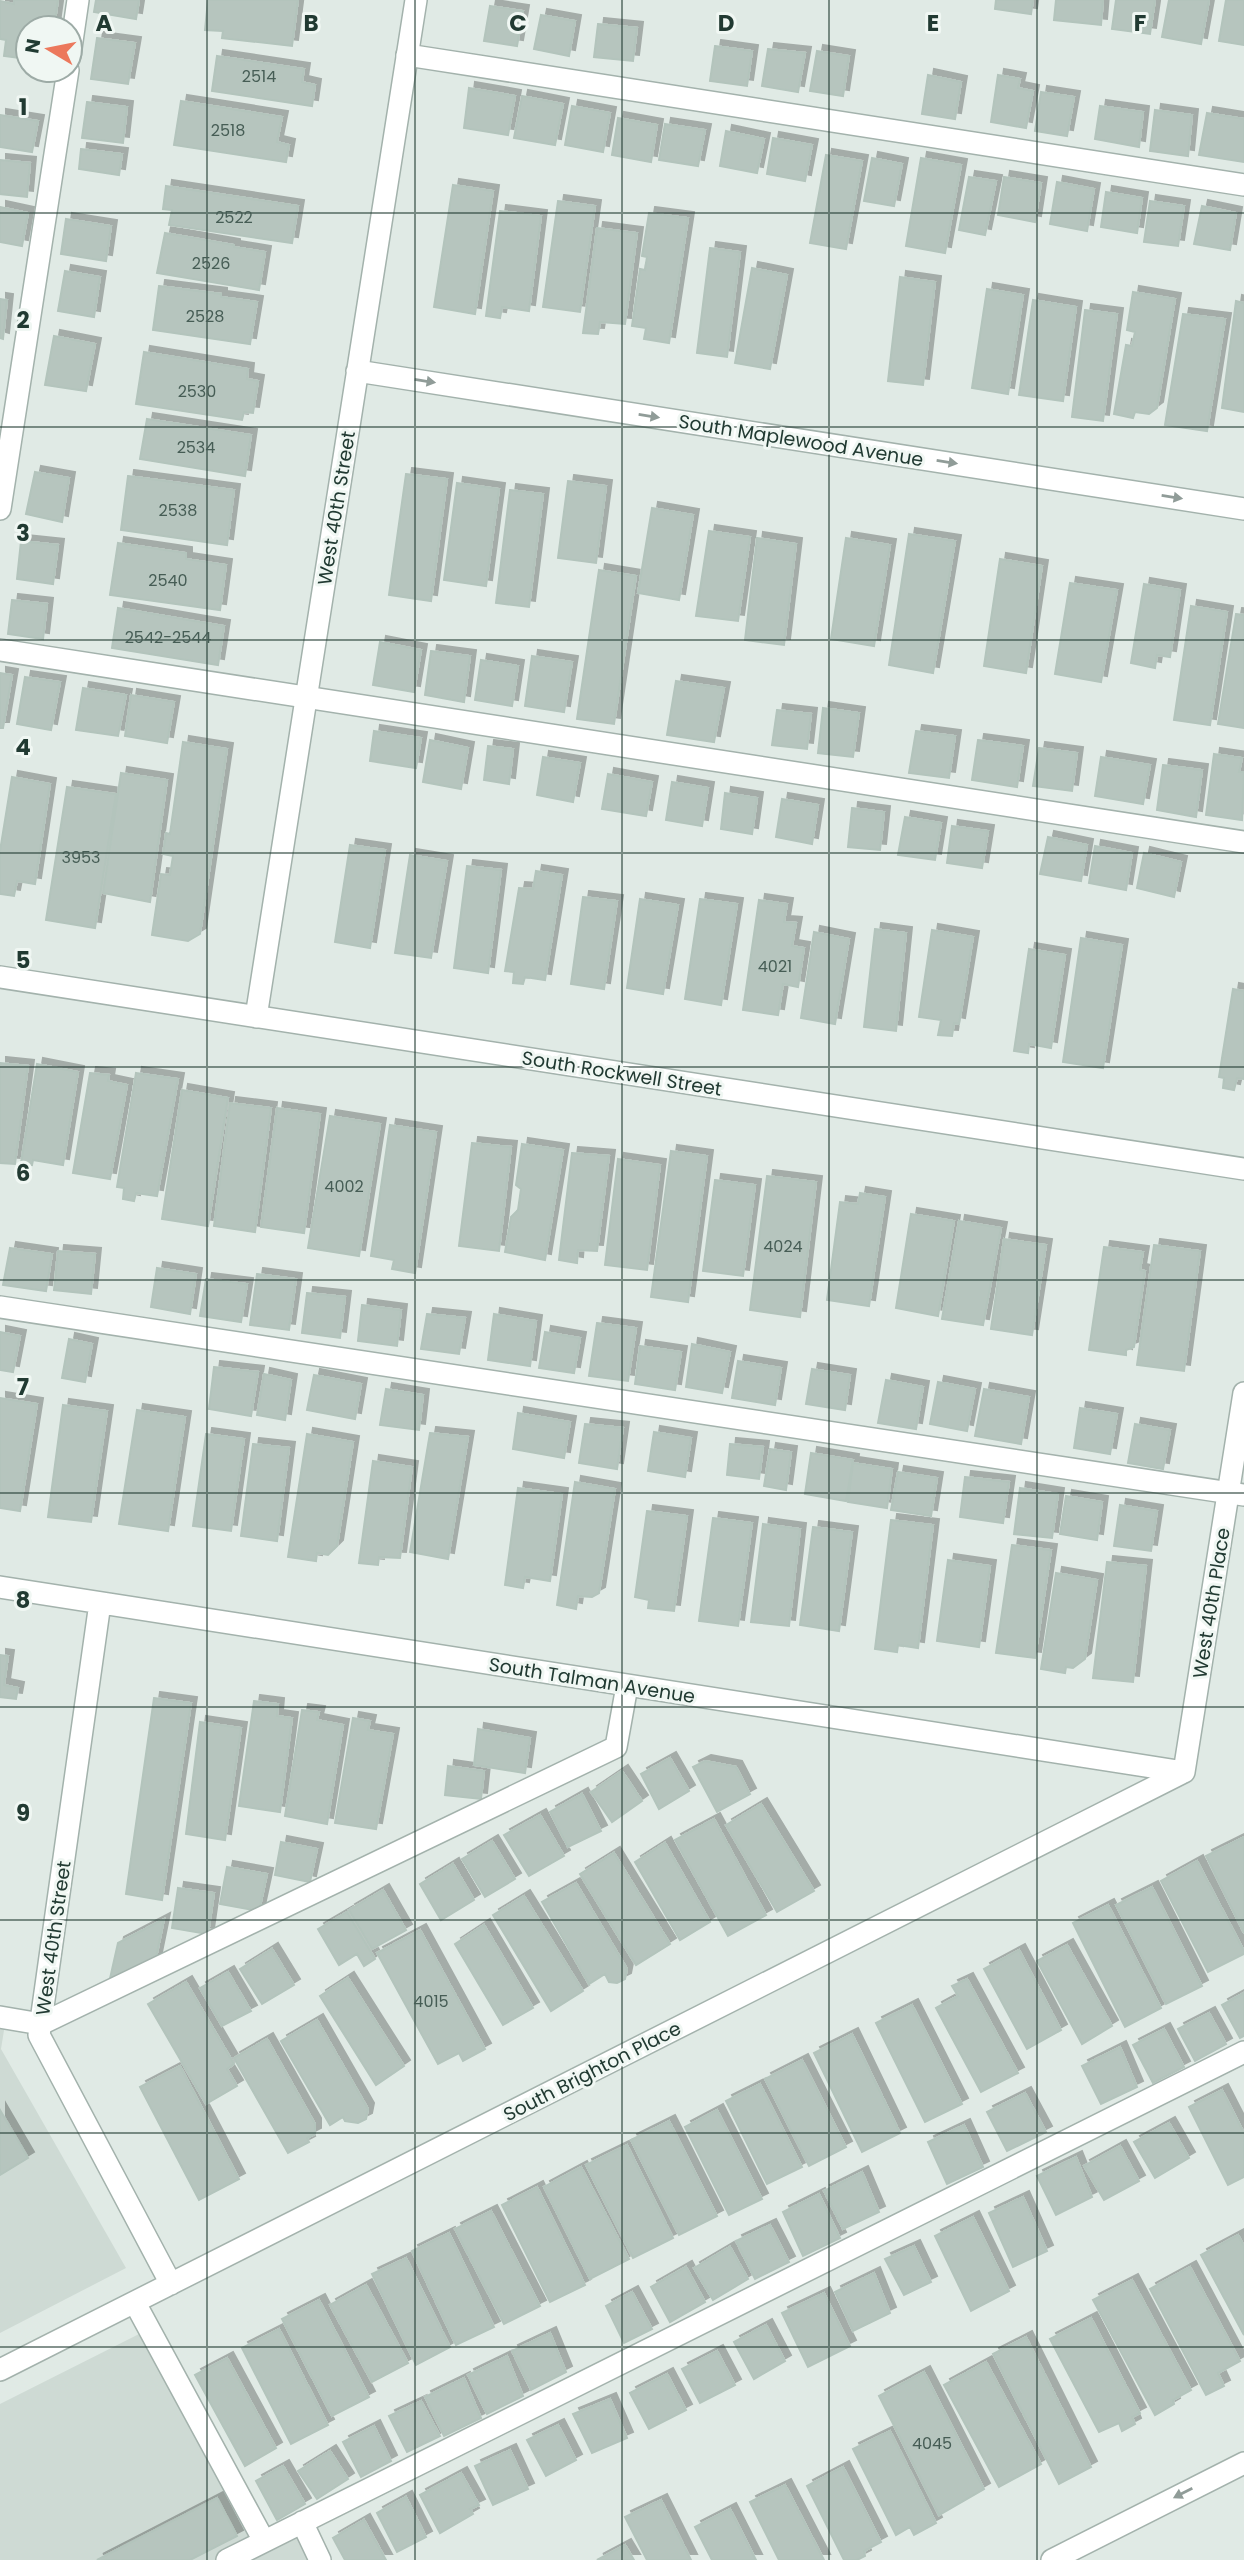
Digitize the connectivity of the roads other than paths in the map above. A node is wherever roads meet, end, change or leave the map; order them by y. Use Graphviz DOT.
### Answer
graph roads {
  1 [pos="416,0"];
  2 [pos="407,55"];
  3 [pos="66,84"];
  4 [pos="1244,185"];
  5 [pos="357,371"];
  6 [pos="0,509"];
  7 [pos="1244,509"];
  8 [pos="0,650"];
  9 [pos="306,697"];
  10 [pos="1244,842"];
  11 [pos="0,977"];
  12 [pos="256,1017"];
  13 [pos="1244,1169"];
  14 [pos="0,1307"];
  15 [pos="1244,1393"];
  16 [pos="1236,1494"];
  17 [pos="0,1587"];
  18 [pos="100,1603"];
  19 [pos="627,1686"];
  20 [pos="1184,1772"];
  21 [pos="0,2017"];
  22 [pos="41,2024"];
  23 [pos="1244,2052"];
  24 [pos="171,2284"];
  25 [pos="135,2303"];
  26 [pos="0,2370"];
  27 [pos="1244,2463"];
  28 [pos="302,2522"];
  29 [pos="264,2541"];
  30 [pos="228,2560"];
  31 [pos="320,2560"];
  32 [pos="1052,2560"];
  1 -- 2 [label="street, West 40th Street"];
  2 -- 4 [label="street"];
  2 -- 5 [label="street, West 40th Street"];
  3 -- 6 [label="street"];
  5 -- 7 [label="street, South Maplewood Avenue, one-way"];
  5 -- 9 [label="street, West 40th Street"];
  8 -- 9 [label="street"];
  9 -- 10 [label="street"];
  9 -- 12 [label="street, West 40th Street"];
  11 -- 12 [label="street, South Rockwell Street"];
  12 -- 13 [label="street, South Rockwell Street"];
  14 -- 16 [label="street"];
  15 -- 16 [label="street, West 40th Place"];
  16 -- 20 [label="street, West 40th Place"];
  17 -- 18 [label="street, South Talman Avenue"];
  18 -- 19 [label="street, South Talman Avenue"];
  18 -- 22 [label="street, West 40th Street"];
  19 -- 20 [label="street, South Talman Avenue"];
  19 -- 22 [label="street"];
  20 -- 24 [label="street, South Brighton Place"];
  21 -- 22 [label="street"];
  22 -- 24 [label="street, West 40th Street"];
  23 -- 28 [label="street"];
  24 -- 25 [label="street, South Brighton Place"];
  25 -- 26 [label="street, South Brighton Place"];
  25 -- 29 [label="street"];
  27 -- 32 [label="street, one-way"];
  28 -- 29 [label="street"];
  28 -- 31 [label="street"];
  29 -- 30 [label="street"];
}
